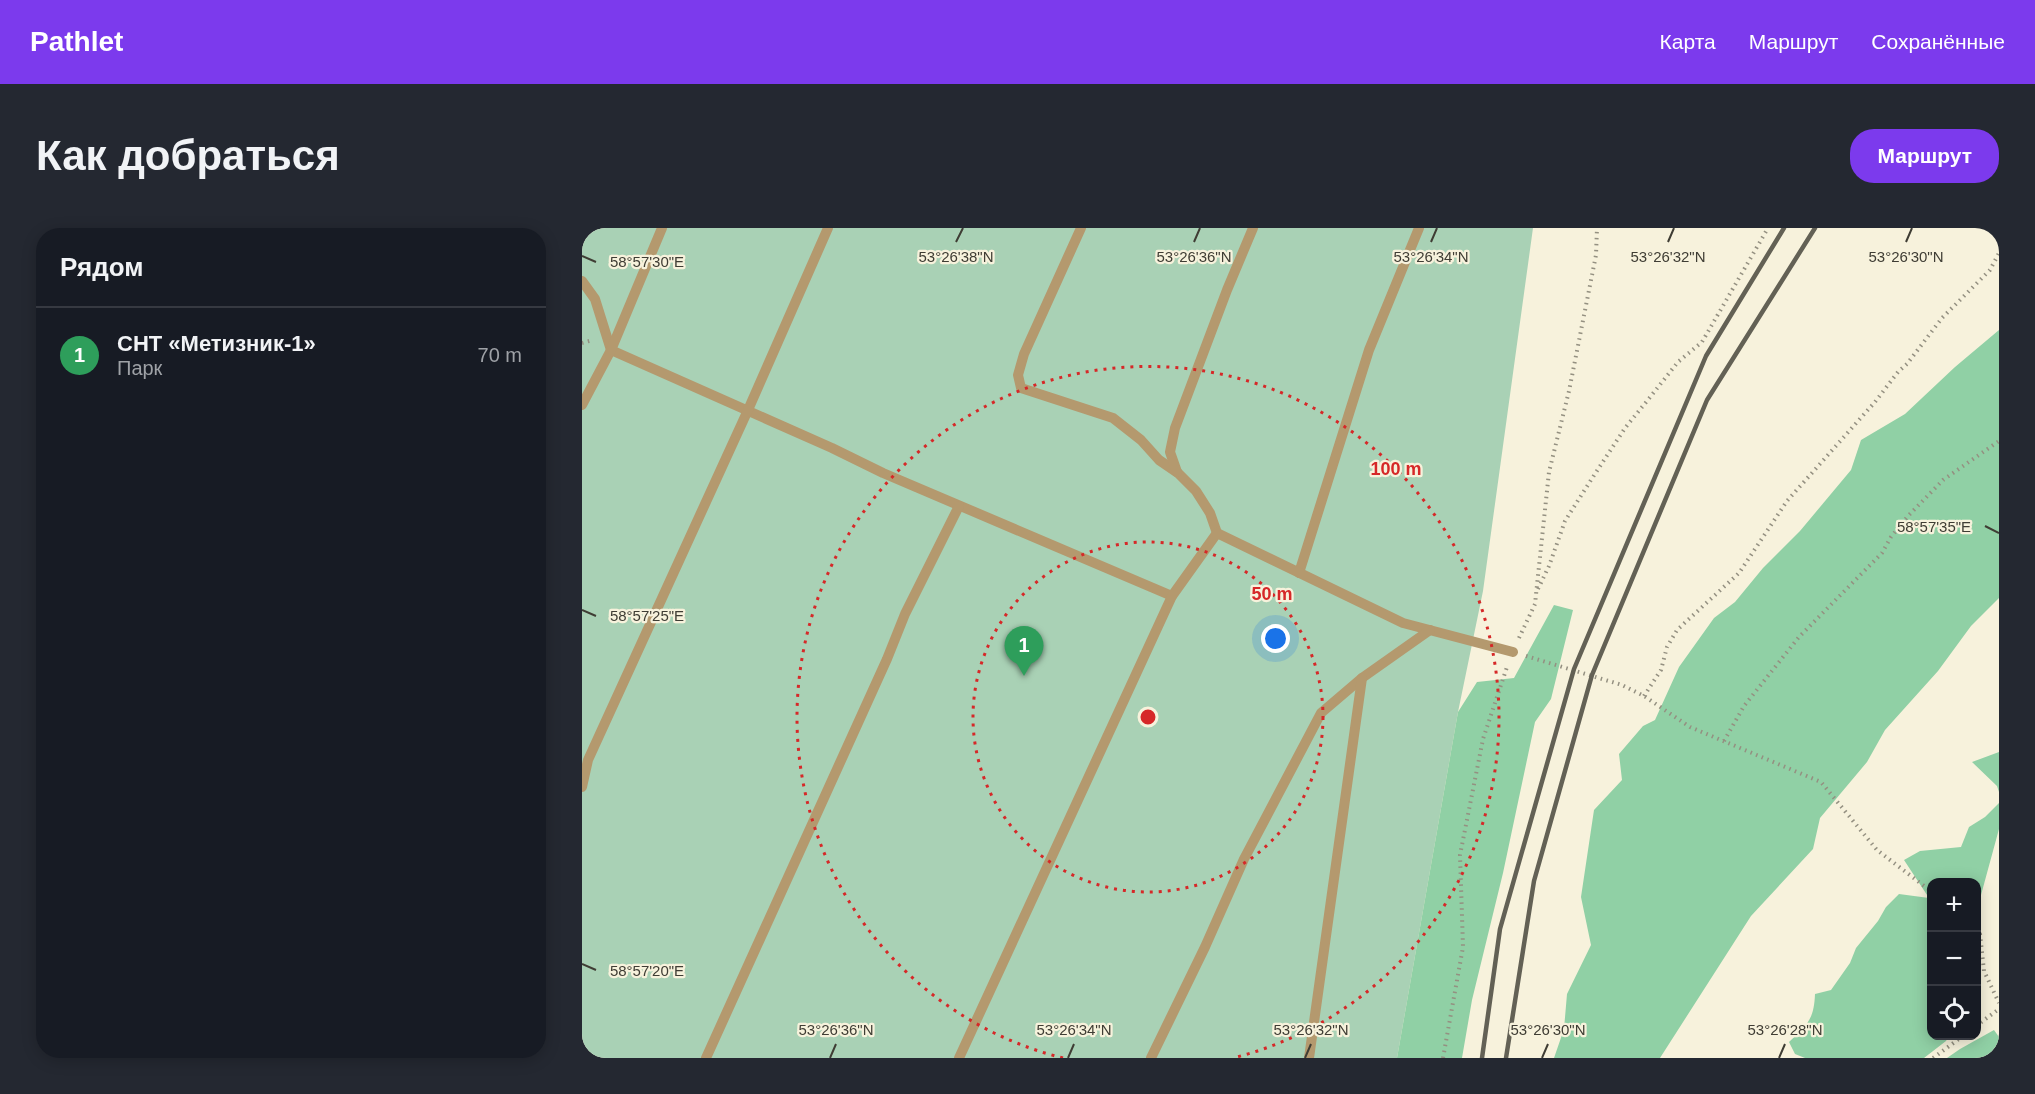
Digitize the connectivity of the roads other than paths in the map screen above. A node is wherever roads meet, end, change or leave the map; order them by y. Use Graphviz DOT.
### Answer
graph roads {
  1 [pos="662,228"];
  2 [pos="828,228"];
  3 [pos="1082,228"];
  4 [pos="1253,228"];
  5 [pos="1419,228"];
  6 [pos="582,281"];
  7 [pos="611,350"];
  8 [pos="582,405"];
  9 [pos="748,411"];
  10 [pos="1178,473"];
  11 [pos="959,506"];
  12 [pos="1217,533"];
  13 [pos="1299,573"];
  14 [pos="1172,596"];
  15 [pos="1430,630"];
  16 [pos="1512,652"];
  17 [pos="1362,678"];
  18 [pos="582,787"];
  19 [pos="706,1058"];
  20 [pos="959,1058"];
  21 [pos="1151,1058"];
  22 [pos="1310,1058"];
  1 -- 7 [label="lane"];
  2 -- 9 [label="lane"];
  3 -- 10 [label="lane"];
  4 -- 10 [label="lane"];
  5 -- 13 [label="lane"];
  6 -- 7 [label="lane"];
  7 -- 8 [label="lane"];
  7 -- 9 [label="lane"];
  9 -- 11 [label="lane"];
  9 -- 18 [label="lane"];
  10 -- 12 [label="lane"];
  11 -- 14 [label="lane"];
  11 -- 19 [label="lane"];
  12 -- 13 [label="lane"];
  12 -- 14 [label="lane"];
  13 -- 15 [label="lane"];
  14 -- 20 [label="lane"];
  15 -- 16 [label="lane"];
  15 -- 17 [label="lane"];
  17 -- 21 [label="lane"];
  17 -- 22 [label="lane"];
}
